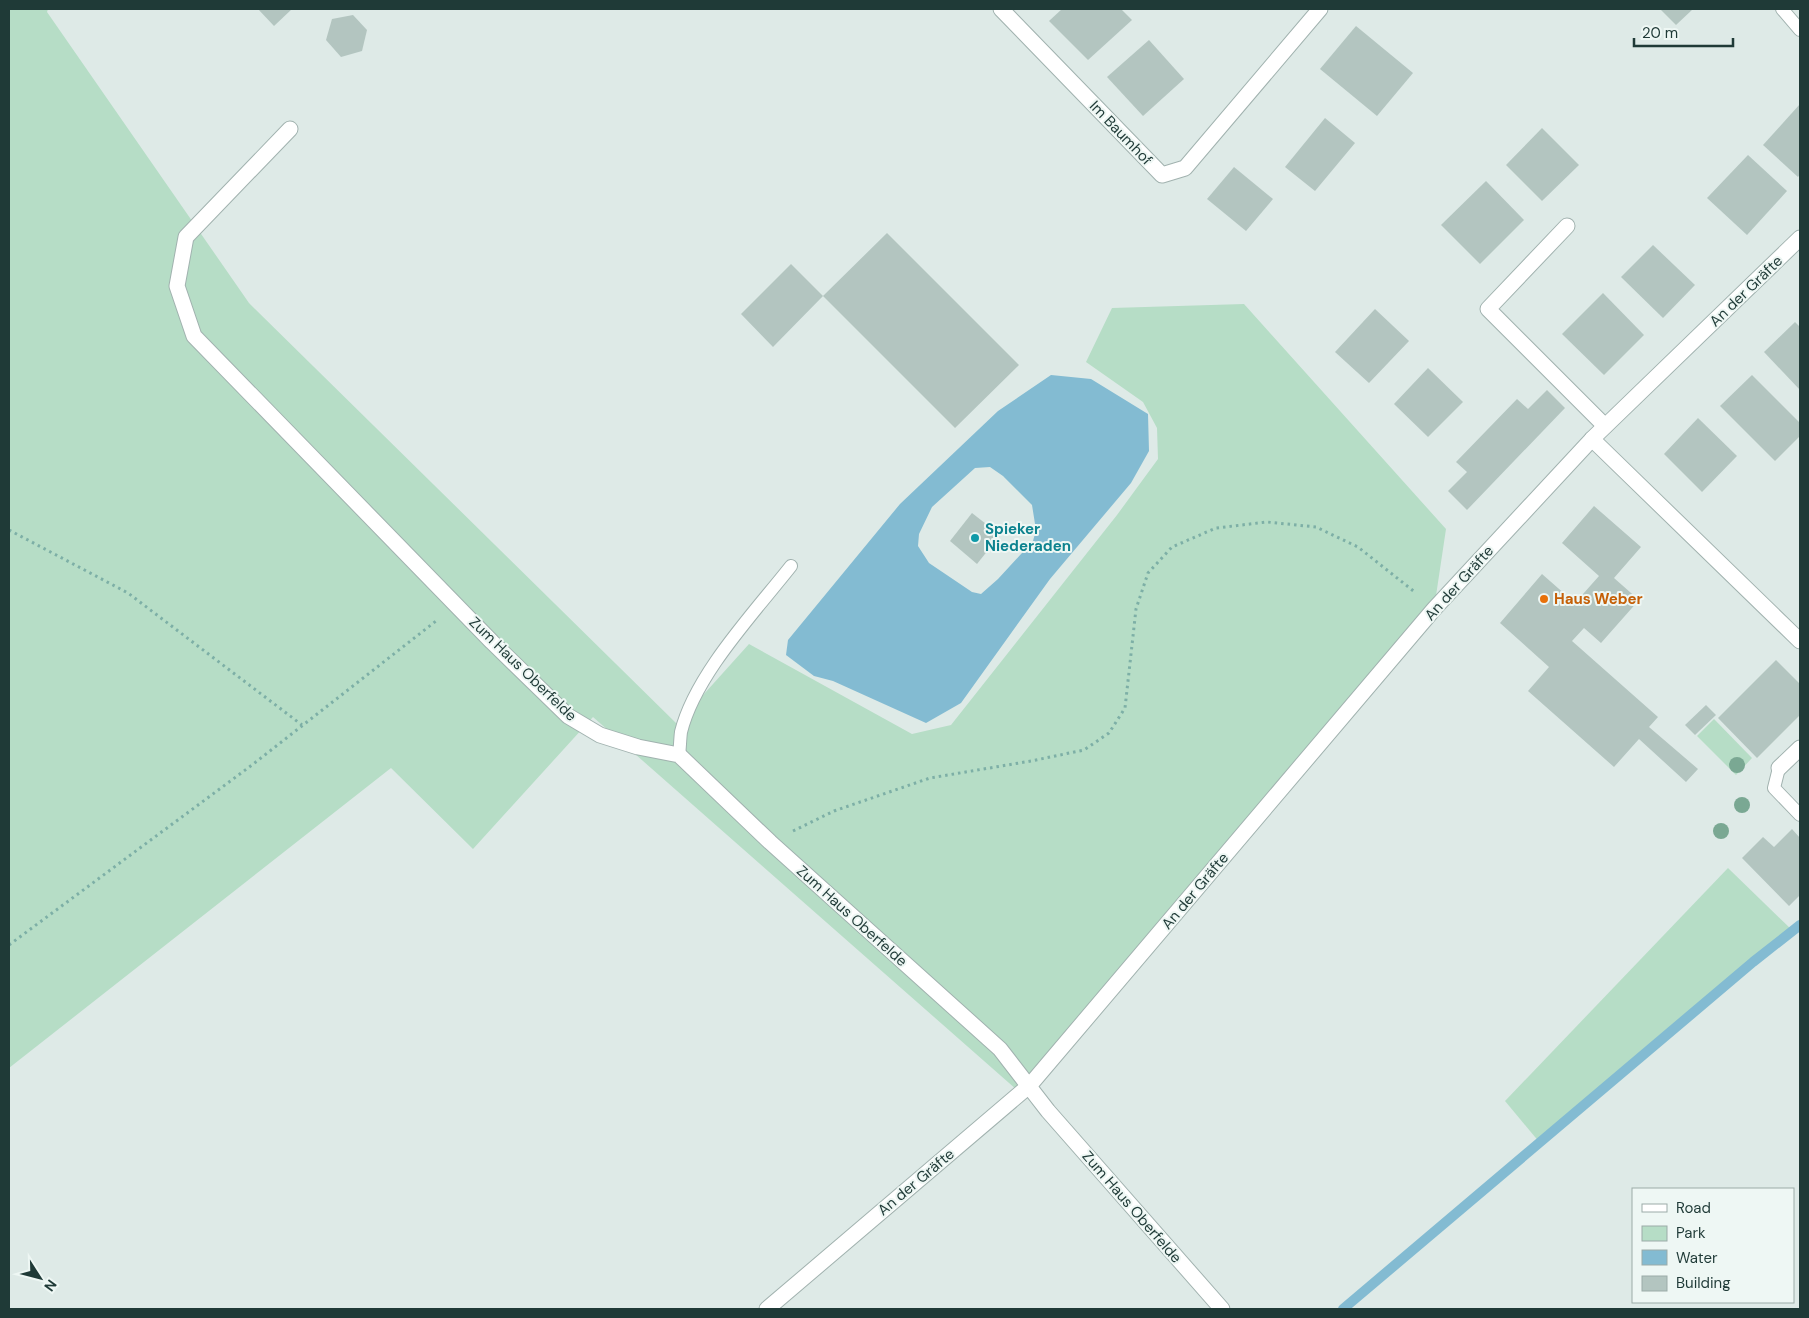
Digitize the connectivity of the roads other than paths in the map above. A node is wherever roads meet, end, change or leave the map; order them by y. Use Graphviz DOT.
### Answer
graph roads {
  1 [pos="1001,9"];
  2 [pos="1320,9"];
  3 [pos="1782,9"];
  4 [pos="1800,30"];
  5 [pos="290,129"];
  6 [pos="1567,226"];
  7 [pos="1800,238"];
  8 [pos="1605,426"];
  9 [pos="1592,439"];
  10 [pos="791,566"];
  11 [pos="1800,642"];
  12 [pos="1800,748"];
  13 [pos="679,755"];
  14 [pos="1779,768"];
  15 [pos="1800,815"];
  16 [pos="1030,1085"];
  17 [pos="767,1309"];
  18 [pos="1222,1309"];
  1 -- 2 [label="street, Im Baumhof"];
  3 -- 4 [label="lane"];
  5 -- 13 [label="street, Zum Haus Oberfelde"];
  6 -- 8 [label="street"];
  7 -- 8 [label="street, An der Gräfte"];
  8 -- 9 [label="street, An der Gräfte"];
  9 -- 11 [label="street"];
  9 -- 16 [label="street, An der Gräfte"];
  10 -- 13 [label="lane"];
  12 -- 14 [label="street"];
  13 -- 16 [label="street, Zum Haus Oberfelde"];
  14 -- 15 [label="lane"];
  16 -- 17 [label="street, An der Gräfte"];
  16 -- 18 [label="street, Zum Haus Oberfelde"];
}
